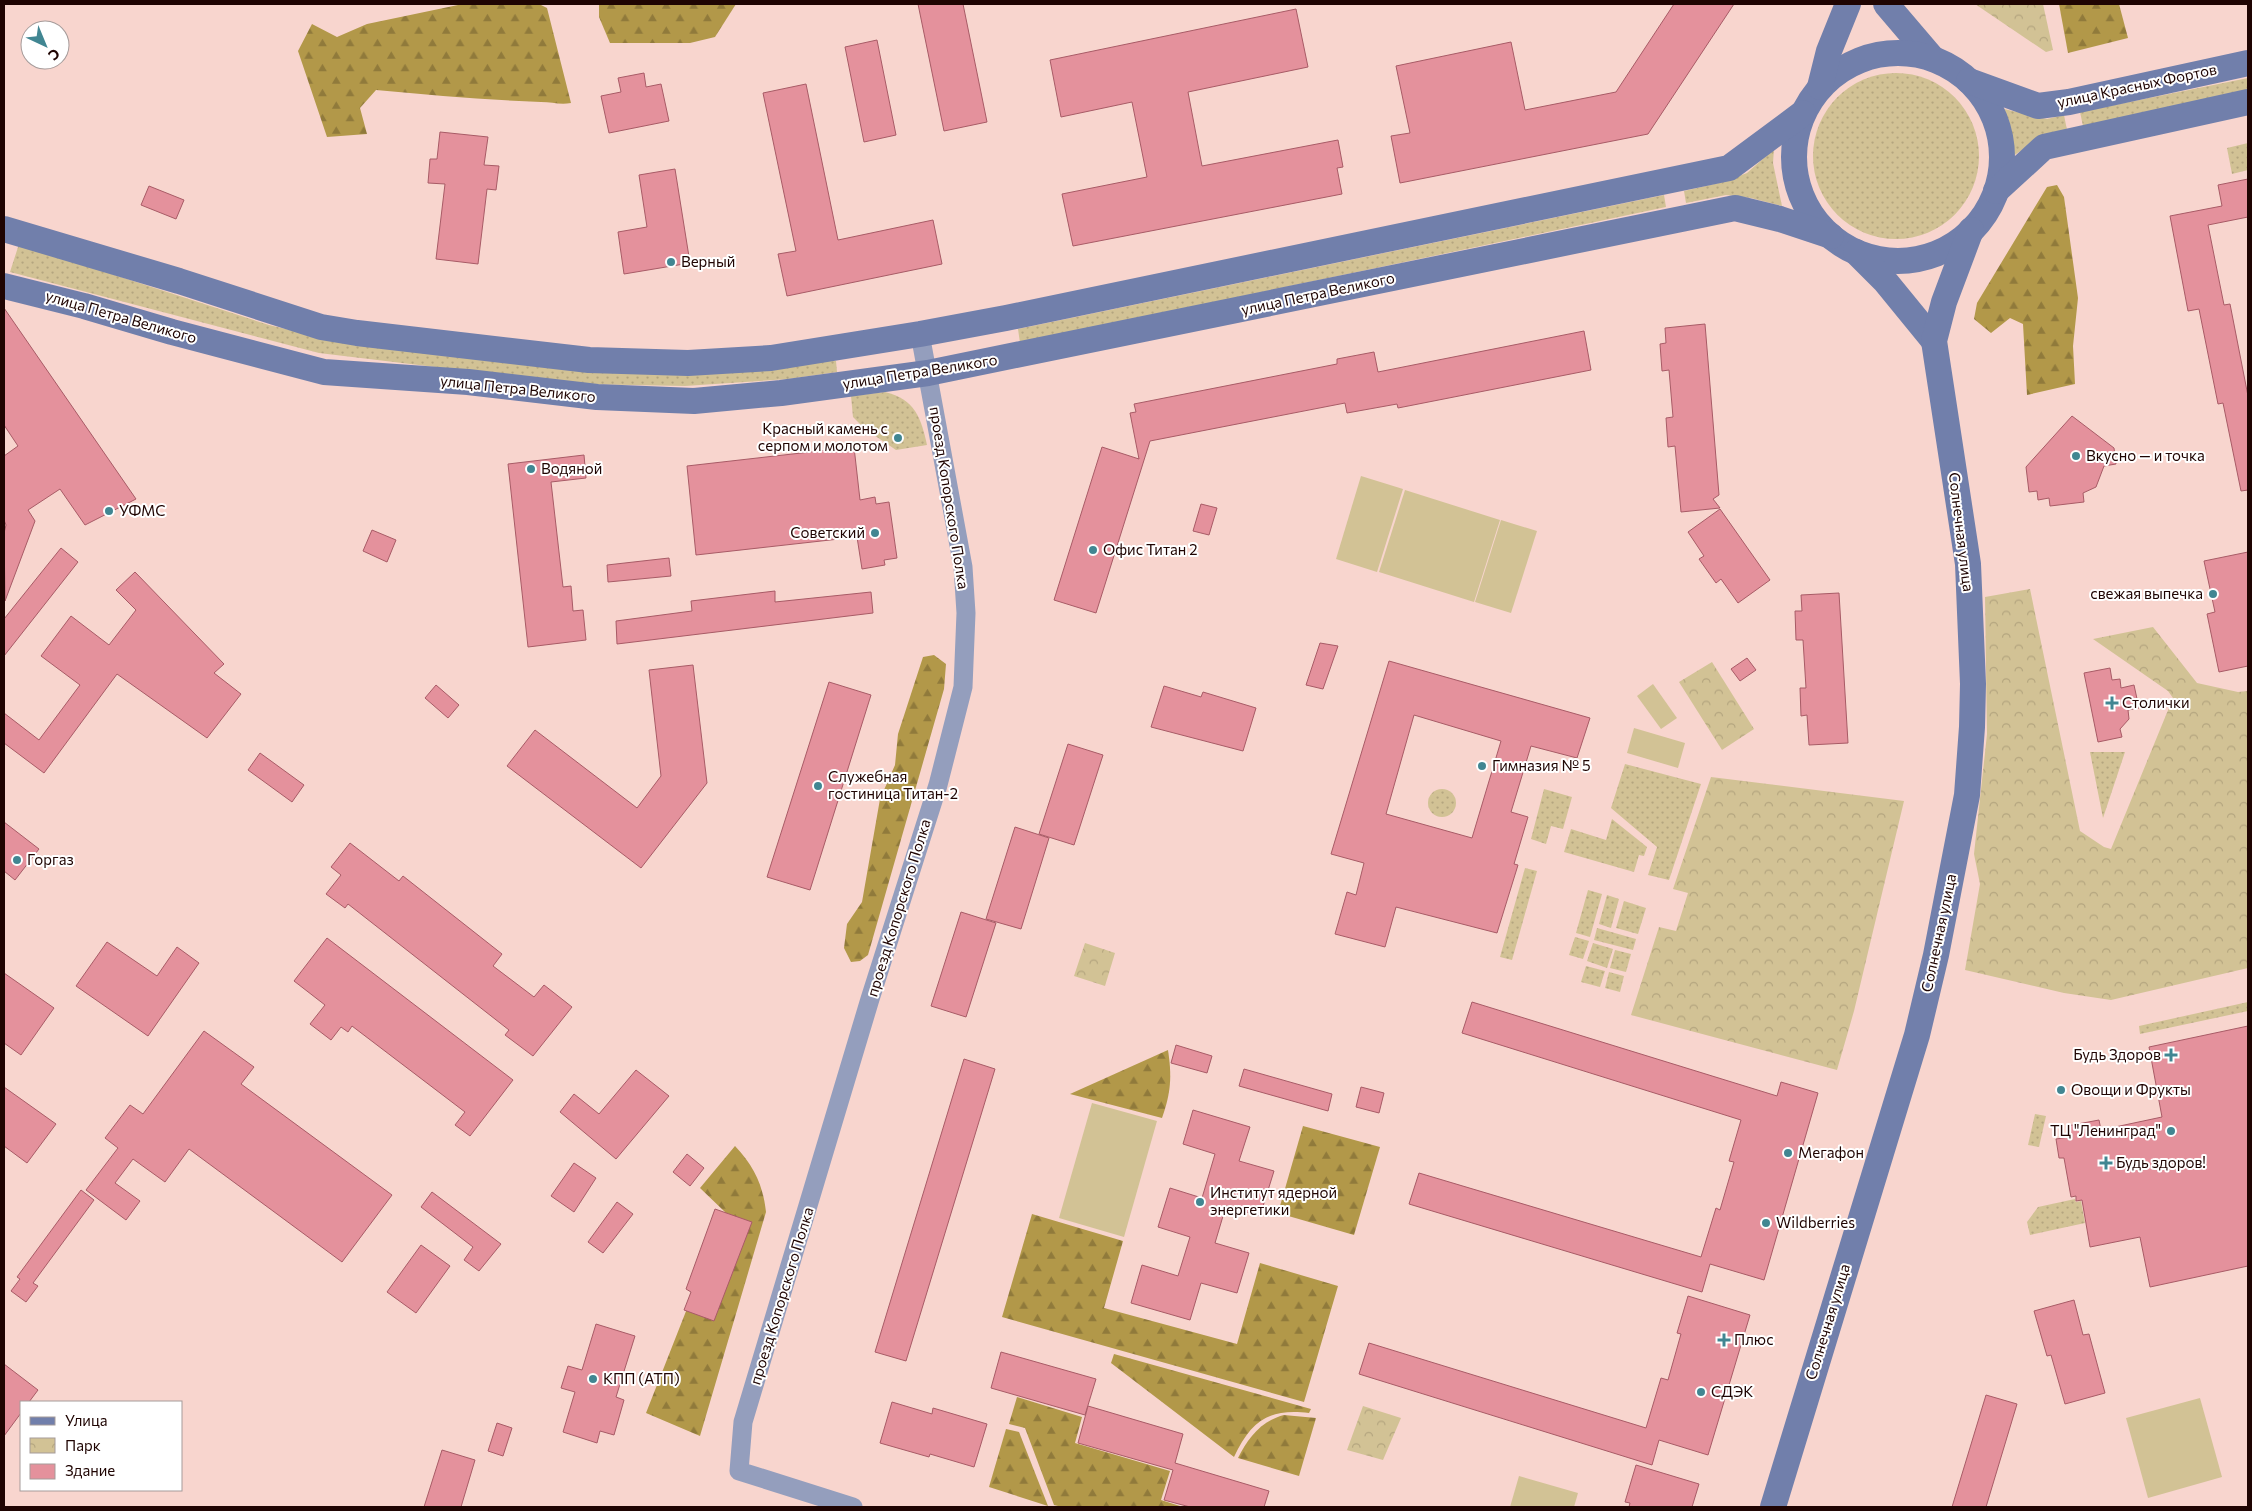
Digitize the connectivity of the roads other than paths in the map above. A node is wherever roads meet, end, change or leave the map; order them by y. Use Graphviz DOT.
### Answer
graph roads {
  1 [pos="1848,4"];
  2 [pos="1886,4"];
  3 [pos="1932,58"];
  4 [pos="2248,63"];
  5 [pos="1969,81"];
  6 [pos="1820,87"];
  7 [pos="2248,102"];
  8 [pos="1803,113"];
  9 [pos="1996,191"];
  10 [pos="4,229"];
  11 [pos="1971,230"];
  12 [pos="1831,236"];
  13 [pos="1855,252"];
  14 [pos="4,286"];
  15 [pos="920,334"];
  16 [pos="1934,342"];
  17 [pos="928,373"];
  18 [pos="853,1507"];
  19 [pos="1773,1507"];
  1 -- 6 [label="street"];
  2 -- 3 [label="street"];
  3 -- 5 [label="street"];
  3 -- 6 [label="street"];
  4 -- 5 [label="street, улица Красных Фортов"];
  5 -- 9 [label="street"];
  6 -- 8 [label="street"];
  7 -- 9 [label="street"];
  8 -- 12 [label="street"];
  8 -- 15 [label="street"];
  9 -- 11 [label="street"];
  10 -- 15 [label="street"];
  11 -- 13 [label="street"];
  11 -- 16 [label="street, Солнечная улица"];
  12 -- 13 [label="street"];
  12 -- 17 [label="street, улица Петра Великого"];
  13 -- 16 [label="street"];
  14 -- 17 [label="street, улица Петра Великого"];
  15 -- 17 [label="street, проезд Копорского Полка"];
  16 -- 19 [label="street, Солнечная улица"];
  17 -- 18 [label="street, проезд Копорского Полка"];
}
